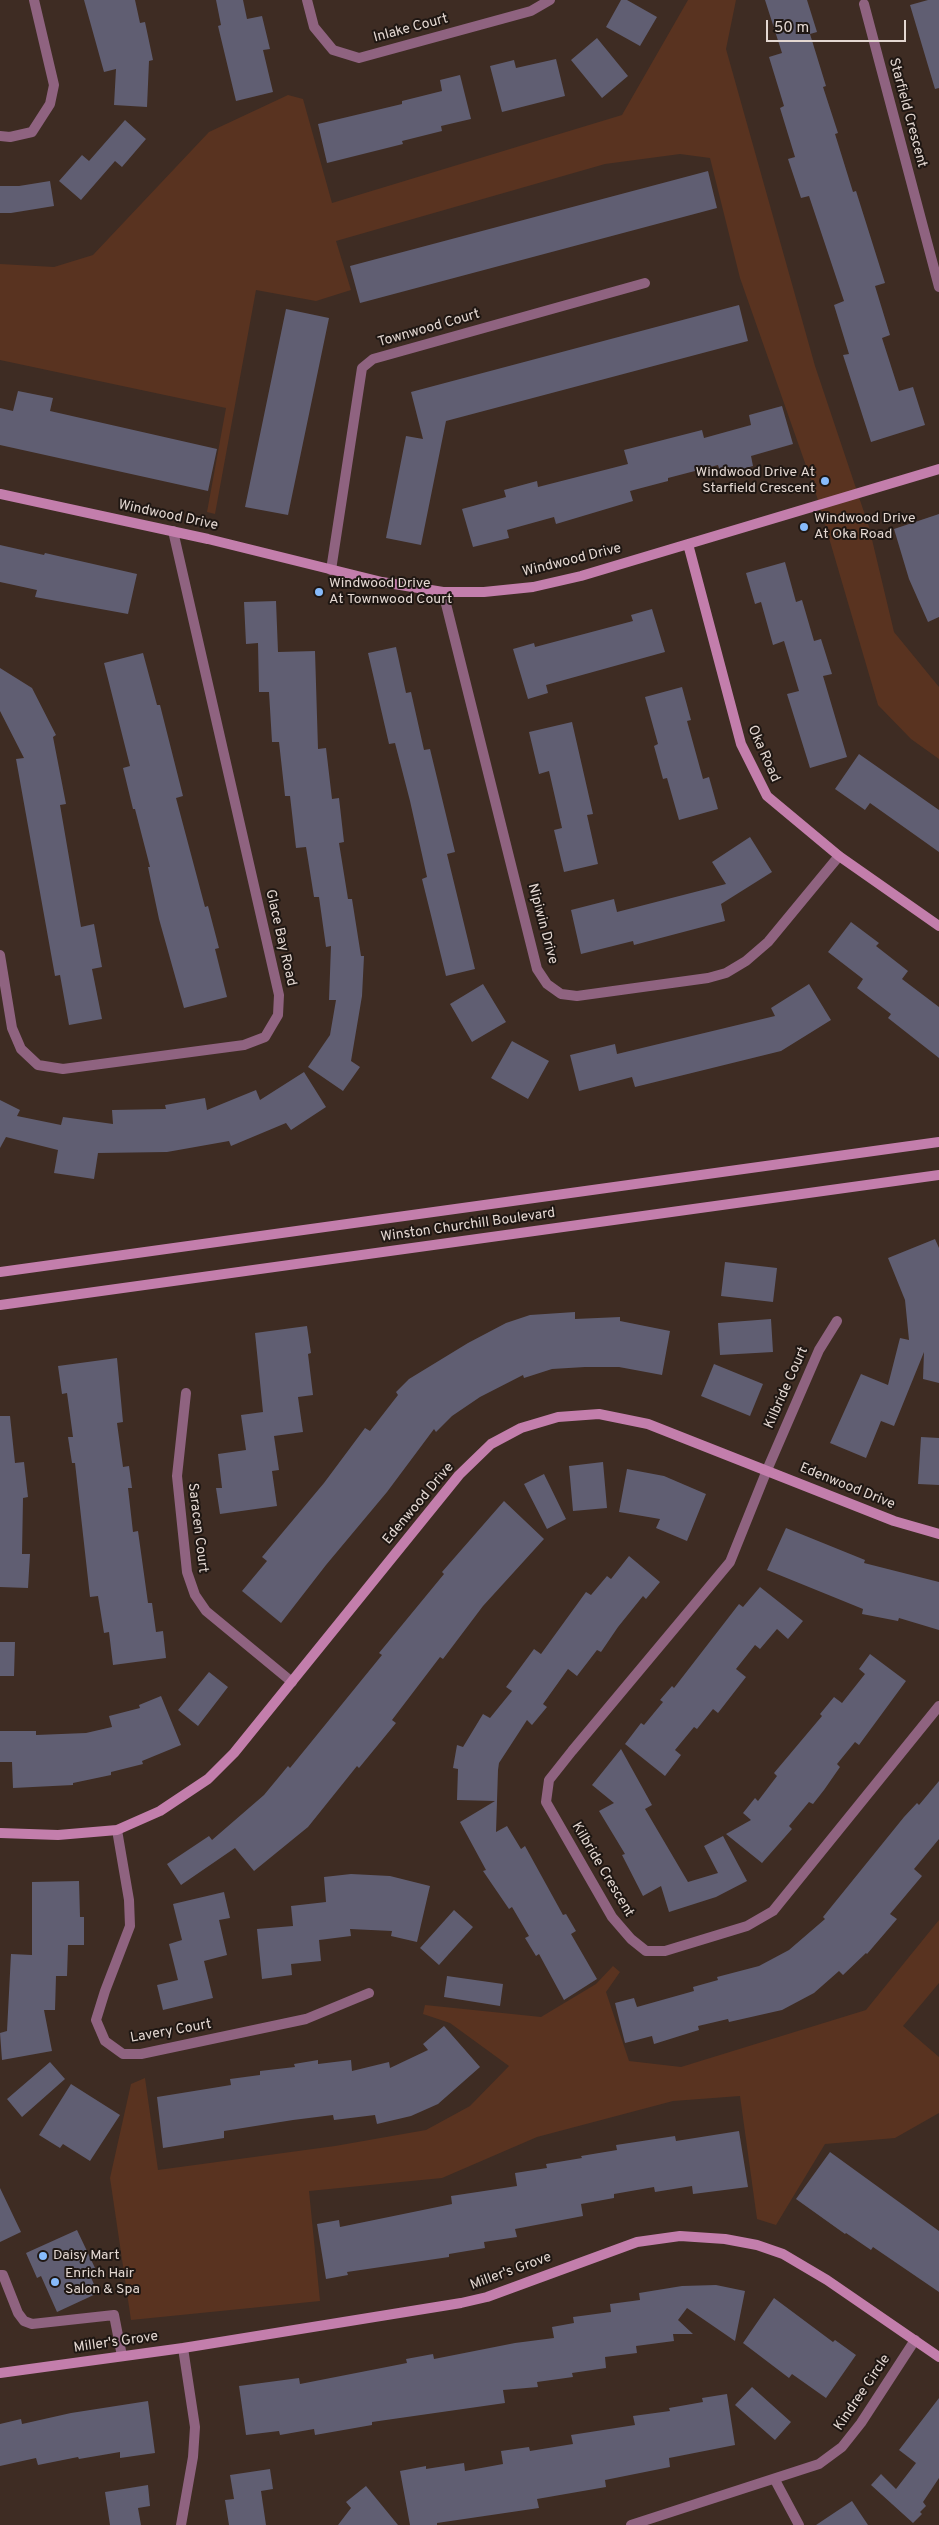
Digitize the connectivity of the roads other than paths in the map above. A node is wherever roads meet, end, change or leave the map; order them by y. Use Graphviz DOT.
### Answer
graph roads {
  1 [pos="34,0"];
  2 [pos="308,0"];
  3 [pos="550,0"];
  4 [pos="864,4"];
  5 [pos="0,136"];
  6 [pos="645,283"];
  7 [pos="939,287"];
  8 [pos="939,468"];
  9 [pos="0,494"];
  10 [pos="173,531"];
  11 [pos="688,544"];
  12 [pos="331,570"];
  13 [pos="443,592"];
  14 [pos="839,856"];
  15 [pos="939,926"];
  16 [pos="0,955"];
  17 [pos="939,1142"];
  18 [pos="939,1175"];
  19 [pos="0,1272"];
  20 [pos="0,1305"];
  21 [pos="837,1320"];
  22 [pos="186,1393"];
  23 [pos="767,1470"];
  24 [pos="939,1534"];
  25 [pos="292,1682"];
  26 [pos="939,1706"];
  27 [pos="116,1830"];
  28 [pos="0,1833"];
  29 [pos="369,1993"];
  30 [pos="0,2275"];
  31 [pos="915,2340"];
  32 [pos="183,2348"];
  33 [pos="122,2356"];
  34 [pos="939,2357"];
  35 [pos="0,2373"];
  36 [pos="775,2480"];
  37 [pos="181,2525"];
  38 [pos="631,2525"];
  39 [pos="798,2525"];
  1 -- 5 [label="street"];
  2 -- 3 [label="street, Inlake Court"];
  4 -- 7 [label="street, Starfield Crescent"];
  6 -- 12 [label="street, Townwood Court"];
  8 -- 11 [label="street, Windwood Drive"];
  9 -- 10 [label="street, Windwood Drive"];
  10 -- 12 [label="street, Windwood Drive"];
  10 -- 16 [label="street, Glace Bay Road"];
  11 -- 13 [label="street, Windwood Drive"];
  11 -- 14 [label="street, Oka Road"];
  12 -- 13 [label="street, Windwood Drive"];
  13 -- 14 [label="street, Nipiwin Drive"];
  14 -- 15 [label="street, Oka Road"];
  17 -- 19 [label="street, Winston Churchill Boulevard"];
  18 -- 20 [label="street, Winston Churchill Boulevard"];
  21 -- 23 [label="street, Kilbride Court"];
  22 -- 25 [label="street, Saracen Court"];
  23 -- 24 [label="street, Edenwood Drive"];
  23 -- 25 [label="street, Edenwood Drive"];
  23 -- 26 [label="street, Kilbride Crescent"];
  25 -- 27 [label="street, Edenwood Drive"];
  27 -- 28 [label="street, Edenwood Drive"];
  27 -- 29 [label="street, Lavery Court"];
  30 -- 33 [label="street"];
  31 -- 32 [label="street, Miller's Grove"];
  31 -- 34 [label="street, Miller's Grove"];
  31 -- 36 [label="street, Kindree Circle"];
  32 -- 33 [label="street, Miller's Grove"];
  32 -- 37 [label="street"];
  33 -- 35 [label="street, Miller's Grove"];
  36 -- 38 [label="street, Kindree Circle"];
  36 -- 39 [label="street"];
}
